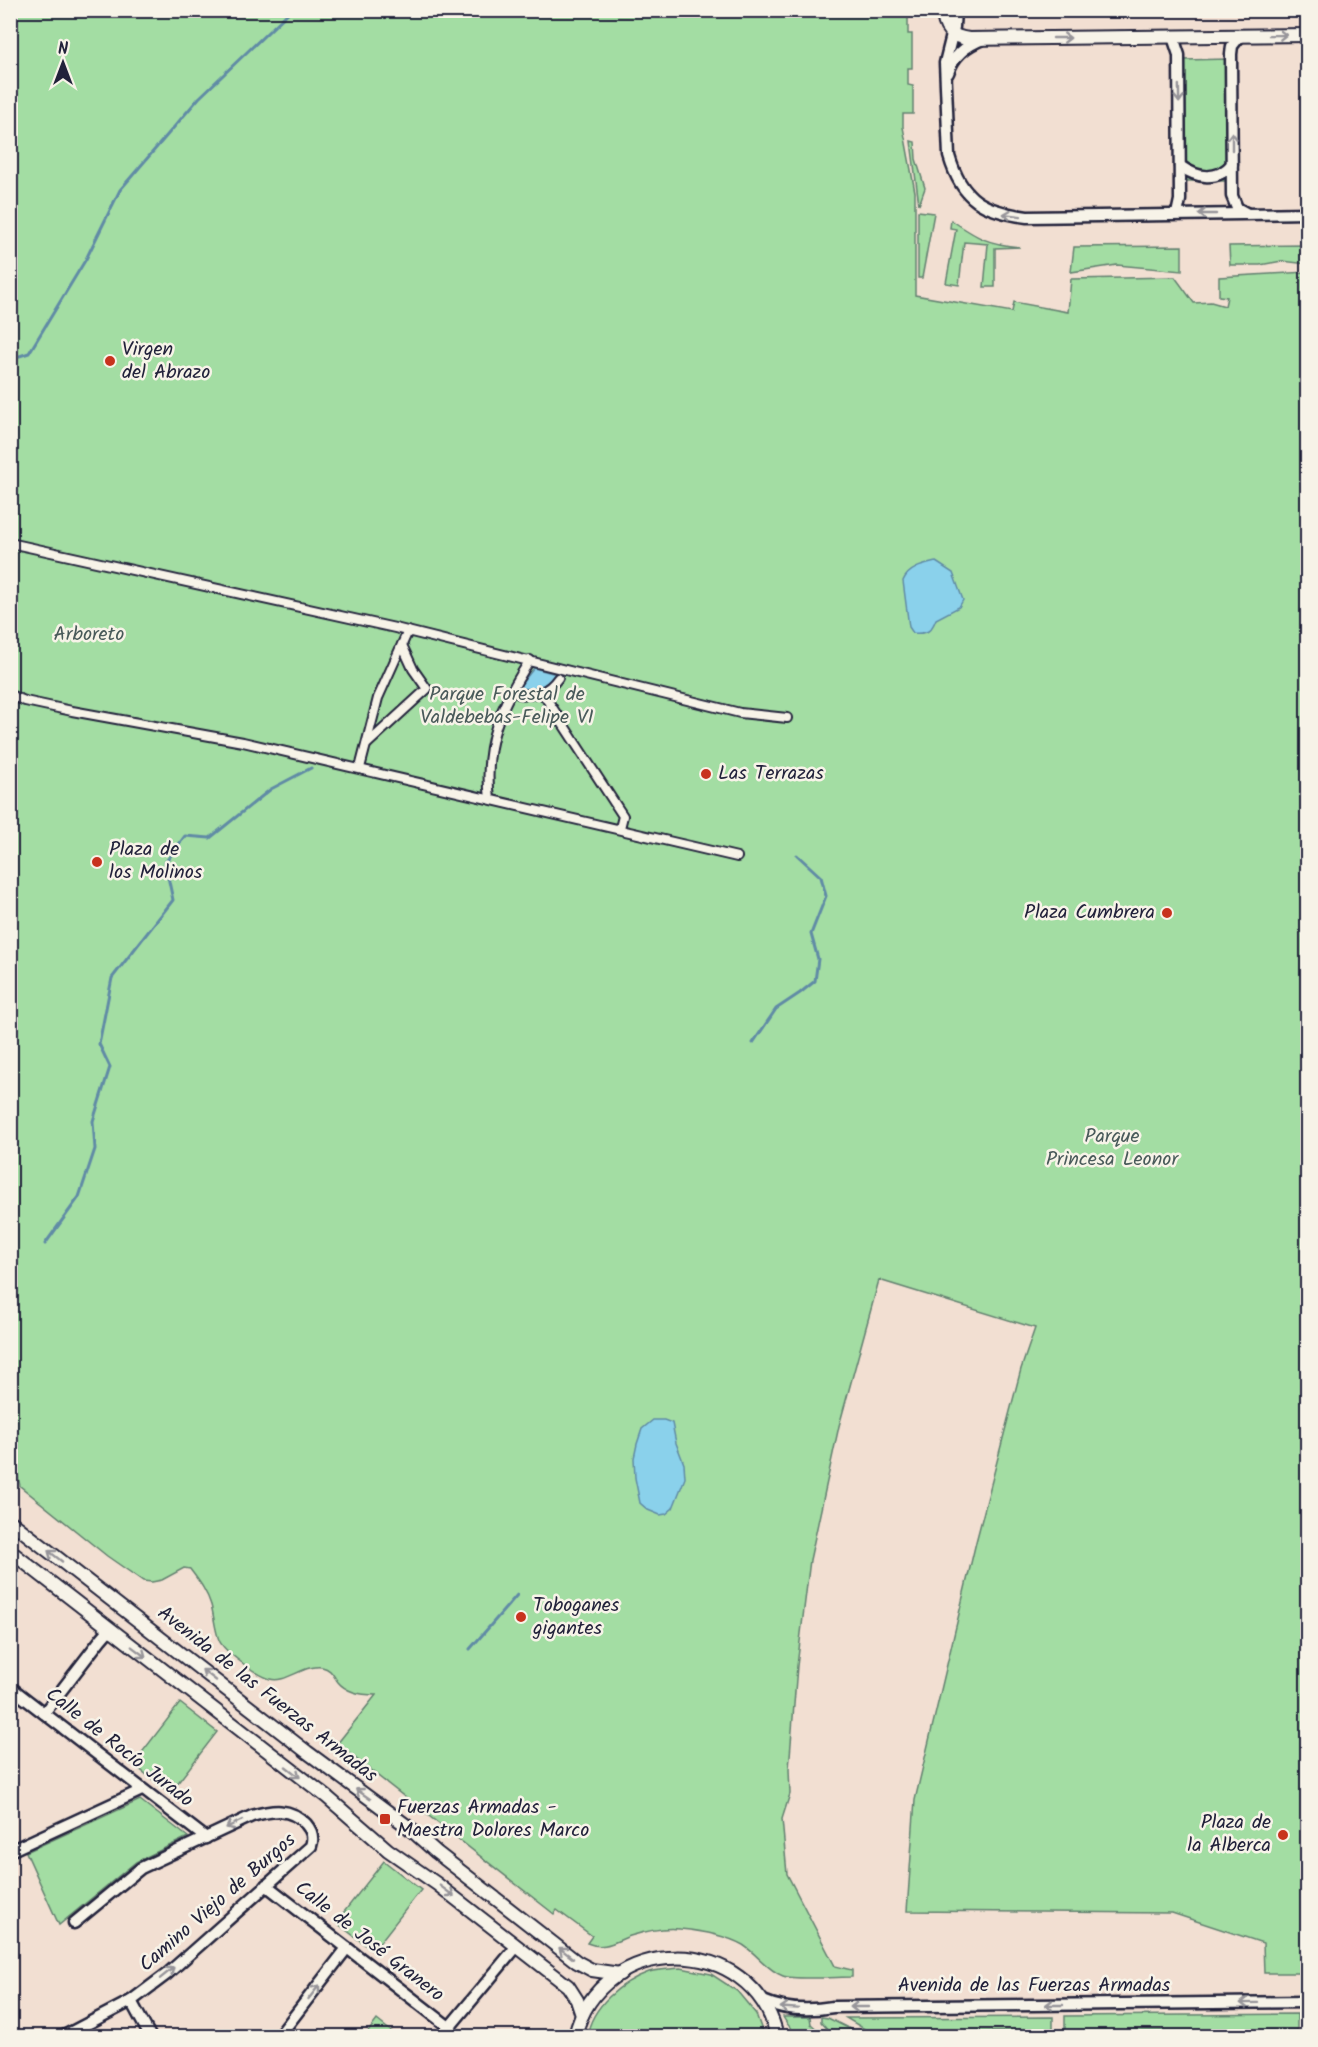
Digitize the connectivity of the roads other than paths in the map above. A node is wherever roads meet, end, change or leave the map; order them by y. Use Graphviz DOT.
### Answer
graph roads {
  1 [pos="943,10"];
  2 [pos="955,10"];
  3 [pos="952,35"];
  4 [pos="1308,35"];
  5 [pos="1240,36"];
  6 [pos="1173,37"];
  7 [pos="983,39"];
  8 [pos="946,79"];
  9 [pos="1232,164"];
  10 [pos="1180,166"];
  11 [pos="1308,213"];
  12 [pos="1177,214"];
  13 [pos="1246,214"];
  14 [pos="10,543"];
  15 [pos="408,631"];
  16 [pos="402,645"];
  17 [pos="530,660"];
  18 [pos="558,678"];
  19 [pos="542,692"];
  20 [pos="519,694"];
  21 [pos="10,695"];
  22 [pos="787,718"];
  23 [pos="365,745"];
  24 [pos="360,768"];
  25 [pos="490,799"];
  26 [pos="620,828"];
  27 [pos="737,857"];
  28 [pos="10,1521"];
  29 [pos="10,1551"];
  30 [pos="112,1631"];
  31 [pos="10,1687"];
  32 [pos="44,1713"];
  33 [pos="142,1790"];
  34 [pos="206,1838"];
  35 [pos="10,1851"];
  36 [pos="266,1885"];
  37 [pos="74,1923"];
  38 [pos="517,1946"];
  39 [pos="347,1948"];
  40 [pos="620,1974"];
  41 [pos="131,2001"];
  42 [pos="763,2001"];
  43 [pos="1308,2002"];
  44 [pos="582,2016"];
  45 [pos="446,2032"];
  46 [pos="779,2035"];
  47 [pos="64,2037"];
  48 [pos="150,2037"];
  49 [pos="279,2037"];
  50 [pos="575,2037"];
  1 -- 3 [label="street"];
  2 -- 3 [label="street"];
  3 -- 7 [label="street"];
  3 -- 8 [label="street"];
  5 -- 4 [label="street, one-way"];
  5 -- 6 [label="street"];
  9 -- 5 [label="street, one-way"];
  7 -- 6 [label="street, one-way"];
  6 -- 10 [label="street, one-way"];
  7 -- 8 [label="street"];
  12 -- 8 [label="street, one-way"];
  9 -- 10 [label="street"];
  9 -- 13 [label="street"];
  10 -- 12 [label="street"];
  11 -- 13 [label="street"];
  13 -- 12 [label="street, one-way"];
  14 -- 15 [label="street"];
  15 -- 16 [label="street"];
  15 -- 17 [label="street"];
  16 -- 23 [label="street"];
  16 -- 23 [label="street"];
  17 -- 22 [label="street"];
  17 -- 25 [label="street"];
  18 -- 19 [label="street"];
  19 -- 20 [label="street"];
  19 -- 26 [label="street"];
  21 -- 24 [label="street"];
  23 -- 24 [label="street"];
  24 -- 25 [label="street"];
  25 -- 26 [label="street"];
  26 -- 27 [label="street"];
  40 -- 28 [label="street, Avenida de las Fuerzas Armadas, one-way"];
  29 -- 30 [label="street"];
  30 -- 32 [label="street"];
  30 -- 38 [label="street, one-way"];
  31 -- 32 [label="street, Calle de Rocío Jurado"];
  32 -- 33 [label="street, Calle de Rocío Jurado"];
  33 -- 34 [label="street, Calle de Rocío Jurado"];
  33 -- 35 [label="street"];
  36 -- 34 [label="street, Camino Viejo de Burgos, one-way"];
  34 -- 37 [label="street"];
  36 -- 39 [label="street, Calle de José Granero"];
  41 -- 36 [label="street, Camino Viejo de Burgos, one-way"];
  38 -- 44 [label="street"];
  38 -- 45 [label="street"];
  39 -- 45 [label="street, Calle de José Granero"];
  49 -- 39 [label="street, one-way"];
  40 -- 42 [label="street"];
  40 -- 44 [label="street"];
  41 -- 47 [label="street, Camino Viejo de Burgos"];
  41 -- 48 [label="street"];
  43 -- 42 [label="street, Avenida de las Fuerzas Armadas, one-way"];
  42 -- 46 [label="street"];
  44 -- 50 [label="street"];
}
